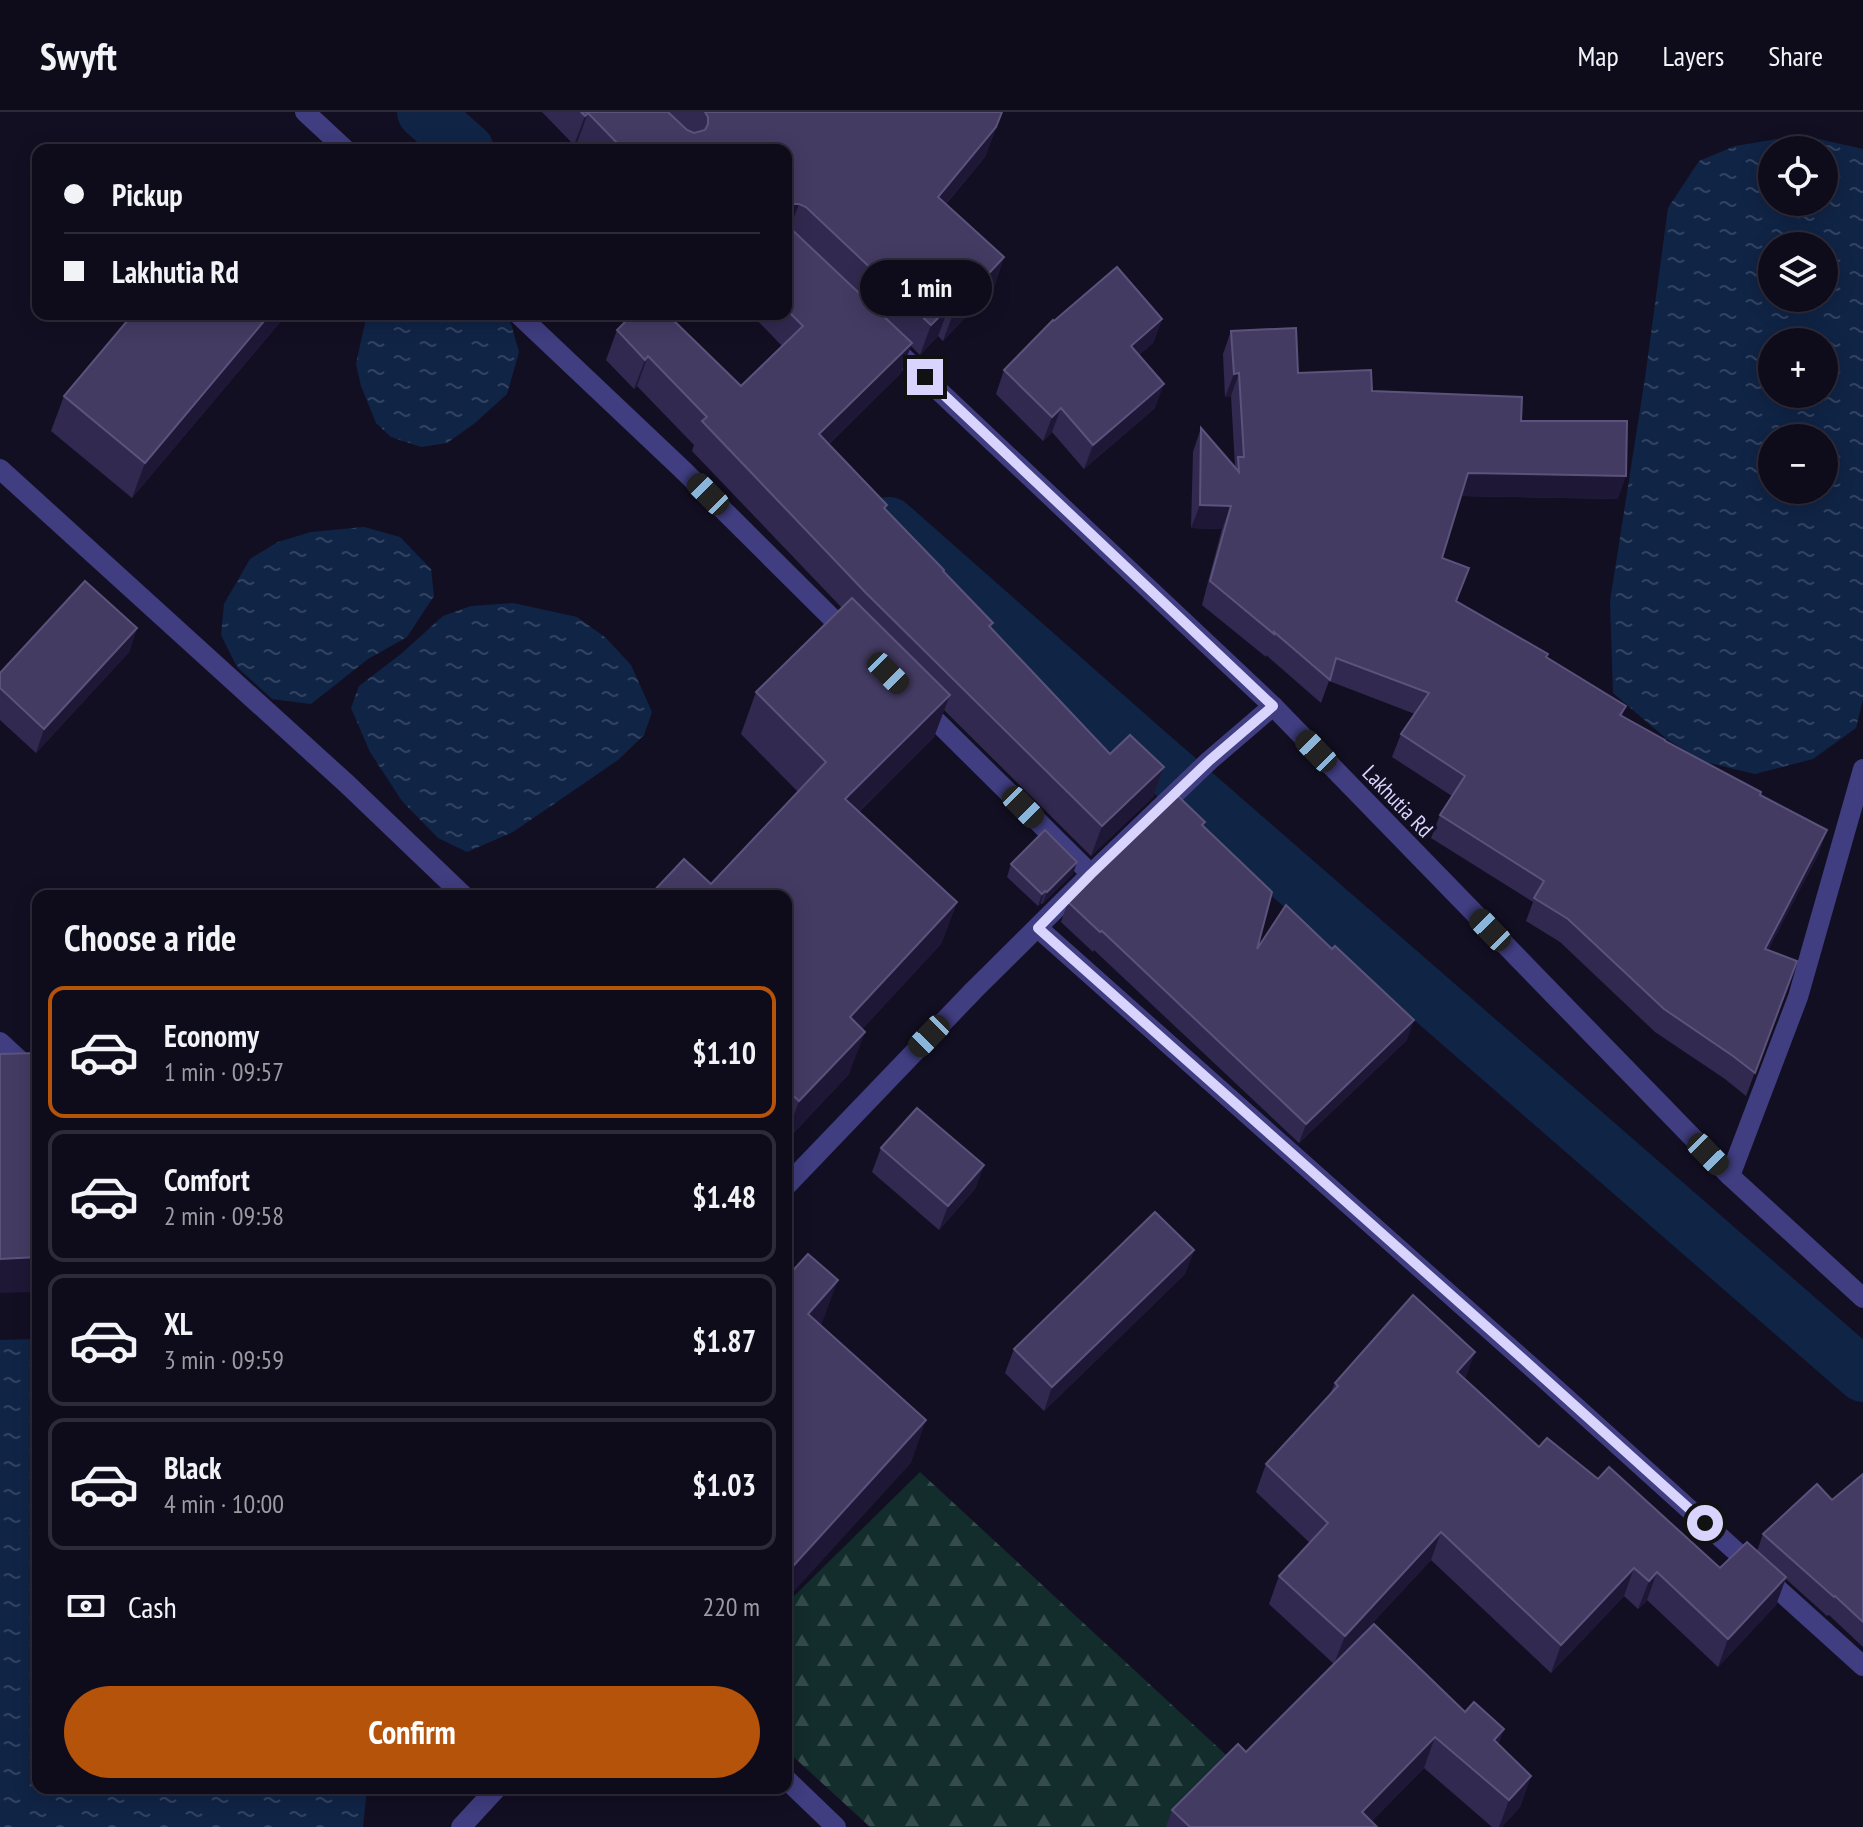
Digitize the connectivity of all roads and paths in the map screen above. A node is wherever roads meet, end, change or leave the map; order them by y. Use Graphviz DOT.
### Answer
graph roads {
  1 [pos="305,112"];
  2 [pos="340,144"];
  3 [pos="524,320"];
  4 [pos="867,322"];
  5 [pos="0,469"];
  6 [pos="865,651"];
  7 [pos="911,695"];
  8 [pos="1273,706"];
  9 [pos="1863,769"];
  10 [pos="1091,874"];
  11 [pos="458,890"];
  12 [pos="1038,928"];
  13 [pos="0,1042"];
  14 [pos="32,1071"];
  15 [pos="1730,1176"];
  16 [pos="792,1180"];
  17 [pos="1863,1298"];
  18 [pos="1863,1666"];
  19 [pos="792,1785"];
  20 [pos="491,1794"];
  21 [pos="461,1827"];
  22 [pos="836,1827"];
  1 -- 2 [label="street"];
  3 -- 6 [label="street"];
  4 -- 8 [label="street, Lakhutia Rd"];
  5 -- 11 [label="street"];
  7 -- 10 [label="street"];
  8 -- 10 [label="street"];
  8 -- 15 [label="street, Lakhutia Rd"];
  9 -- 15 [label="street"];
  10 -- 12 [label="street"];
  12 -- 16 [label="street"];
  12 -- 18 [label="street"];
  13 -- 14 [label="street"];
  15 -- 17 [label="street, Lakhutia Rd"];
  19 -- 22 [label="street"];
  20 -- 21 [label="street"];
}
